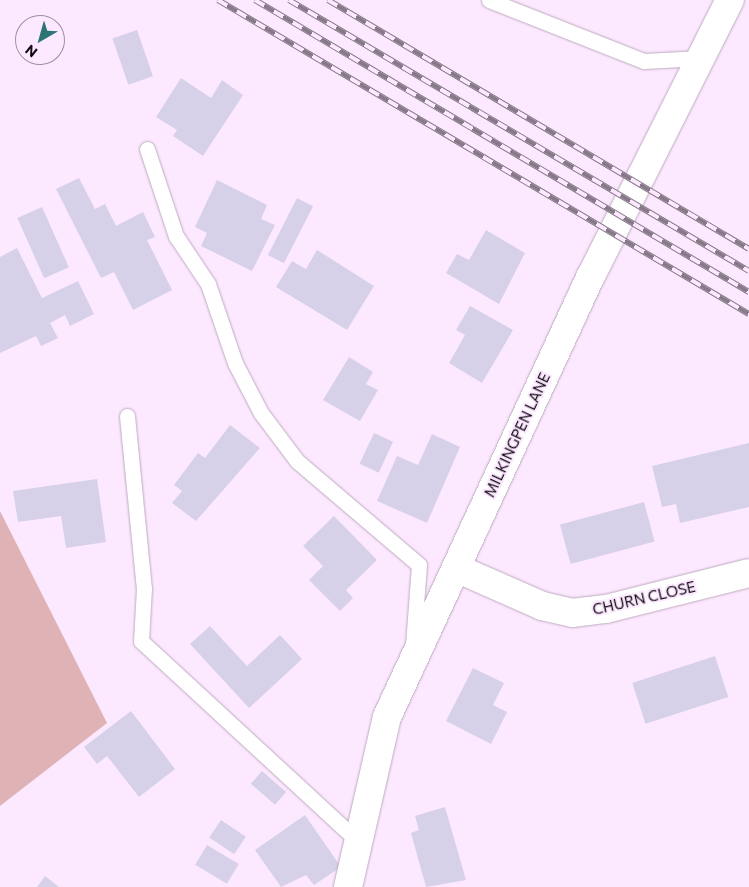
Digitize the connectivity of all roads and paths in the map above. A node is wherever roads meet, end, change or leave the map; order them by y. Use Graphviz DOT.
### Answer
graph roads {
  1 [pos="489,0"];
  2 [pos="730,0"];
  3 [pos="700,58"];
  4 [pos="147,149"];
  5 [pos="127,416"];
  6 [pos="456,568"];
  7 [pos="749,573"];
  8 [pos="412,664"];
  9 [pos="357,840"];
  10 [pos="348,887"];
  1 -- 3 [label="lane"];
  2 -- 3 [label="street, MILKINGPEN LANE"];
  3 -- 6 [label="street, MILKINGPEN LANE"];
  4 -- 8 [label="lane"];
  5 -- 9 [label="lane"];
  6 -- 7 [label="street, CHURN CLOSE"];
  6 -- 8 [label="street, MILKINGPEN LANE"];
  8 -- 9 [label="street, MILKINGPEN LANE"];
  9 -- 10 [label="street, MILKINGPEN LANE"];
}
